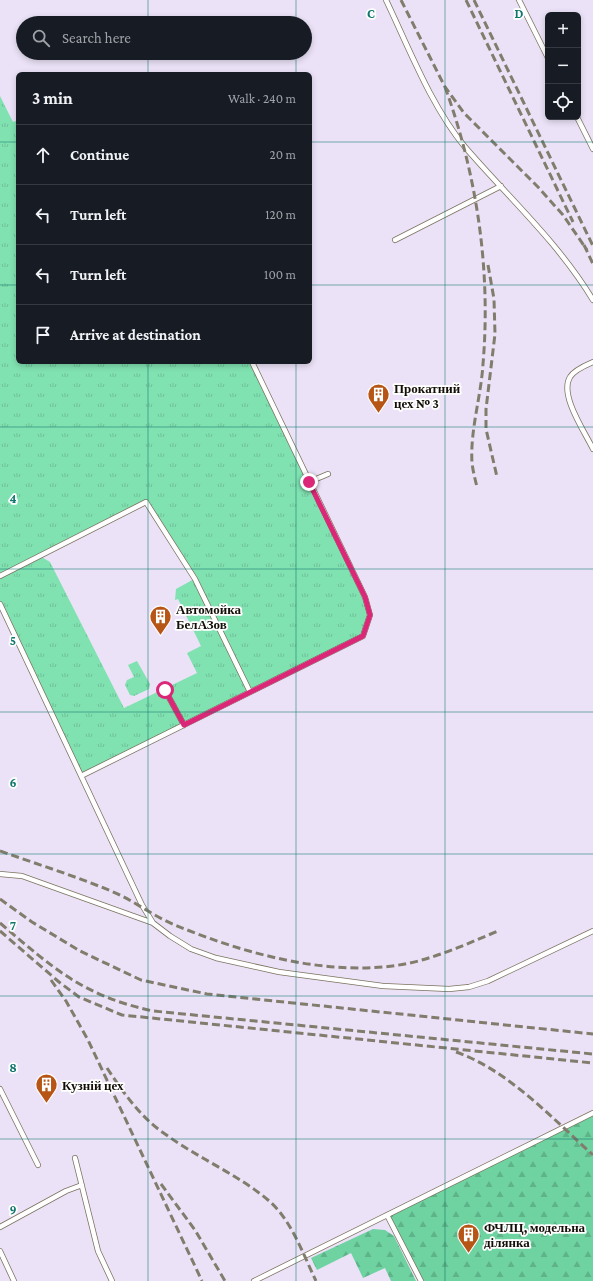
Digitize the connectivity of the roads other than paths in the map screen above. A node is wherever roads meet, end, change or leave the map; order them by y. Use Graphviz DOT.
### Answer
graph roads {
  1 [pos="386,0"];
  2 [pos="519,0"];
  3 [pos="545,52"];
  4 [pos="578,120"];
  5 [pos="593,149"];
  6 [pos="501,186"];
  7 [pos="395,240"];
  8 [pos="593,300"];
  9 [pos="593,362"];
  10 [pos="253,364"];
  11 [pos="593,449"];
  12 [pos="328,474"];
  13 [pos="309,482"];
  14 [pos="0,576"];
  15 [pos="0,604"];
  16 [pos="165,690"];
  17 [pos="250,692"];
  18 [pos="184,725"];
  19 [pos="82,776"];
  20 [pos="0,874"];
  21 [pos="153,922"];
  22 [pos="593,931"];
  23 [pos="0,1089"];
  24 [pos="593,1113"];
  25 [pos="74,1158"];
  26 [pos="38,1165"];
  27 [pos="82,1186"];
  28 [pos="387,1215"];
  29 [pos="0,1227"];
  30 [pos="0,1251"];
  31 [pos="14,1281"];
  32 [pos="112,1281"];
  33 [pos="254,1281"];
  34 [pos="421,1281"];
  1 -- 6 [label="lane"];
  2 -- 3 [label="lane"];
  4 -- 5 [label="lane"];
  6 -- 7 [label="lane"];
  6 -- 8 [label="lane"];
  9 -- 11 [label="lane"];
  10 -- 13 [label="lane"];
  12 -- 13 [label="lane"];
  13 -- 17 [label="lane"];
  14 -- 17 [label="lane"];
  15 -- 19 [label="lane"];
  16 -- 18 [label="lane"];
  17 -- 18 [label="lane"];
  18 -- 19 [label="lane"];
  19 -- 21 [label="lane"];
  20 -- 21 [label="lane"];
  21 -- 22 [label="lane"];
  23 -- 26 [label="lane"];
  24 -- 28 [label="lane"];
  25 -- 27 [label="lane"];
  27 -- 29 [label="lane"];
  27 -- 32 [label="lane"];
  28 -- 33 [label="lane"];
  28 -- 34 [label="lane"];
  30 -- 31 [label="lane"];
}
